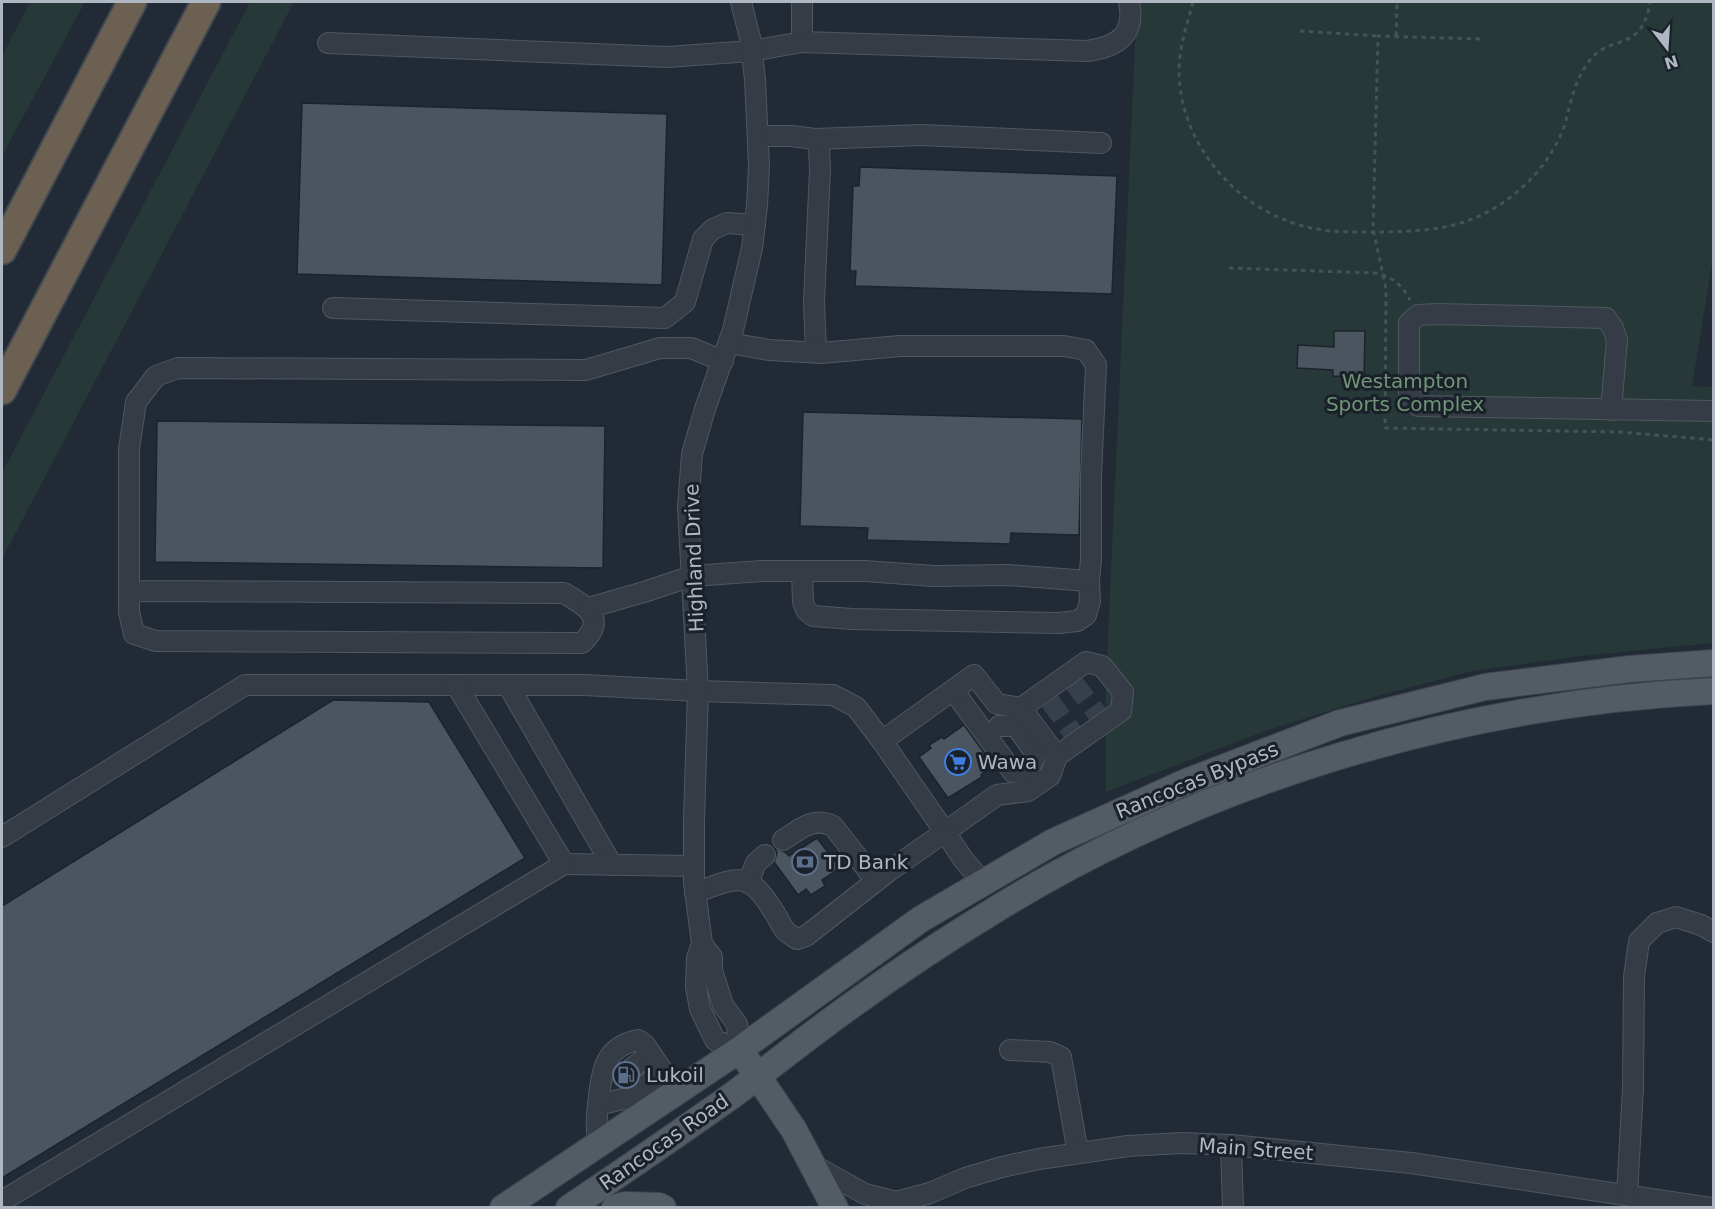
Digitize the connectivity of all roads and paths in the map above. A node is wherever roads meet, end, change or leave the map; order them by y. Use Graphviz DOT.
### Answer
graph roads {
  1 [pos="132,2"];
  2 [pos="206,2"];
  3 [pos="741,2"];
  4 [pos="802,2"];
  5 [pos="1129,2"];
  6 [pos="1193,2"];
  7 [pos="1397,2"];
  8 [pos="1650,2"];
  9 [pos="1300,31"];
  10 [pos="1378,36"];
  11 [pos="1396,36"];
  12 [pos="1480,39"];
  13 [pos="802,42"];
  14 [pos="328,43"];
  15 [pos="751,51"];
  16 [pos="758,136"];
  17 [pos="815,139"];
  18 [pos="1101,143"];
  19 [pos="755,225"];
  20 [pos="1373,232"];
  21 [pos="2,249"];
  22 [pos="1229,268"];
  23 [pos="1383,274"];
  24 [pos="333,308"];
  25 [pos="1418,315"];
  26 [pos="726,352"];
  27 [pos="816,352"];
  28 [pos="2,390"];
  29 [pos="1611,410"];
  30 [pos="1713,411"];
  31 [pos="1713,440"];
  32 [pos="802,572"];
  33 [pos="692,576"];
  34 [pos="1089,581"];
  35 [pos="129,591"];
  36 [pos="588,608"];
  37 [pos="1713,663"];
  38 [pos="508,685"];
  39 [pos="457,686"];
  40 [pos="959,686"];
  41 [pos="698,691"];
  42 [pos="1713,691"];
  43 [pos="1021,708"];
  44 [pos="882,741"];
  45 [pos="1057,756"];
  46 [pos="945,832"];
  47 [pos="2,837"];
  48 [pos="783,840"];
  49 [pos="765,855"];
  50 [pos="564,864"];
  51 [pos="612,865"];
  52 [pos="694,866"];
  53 [pos="876,881"];
  54 [pos="748,883"];
  55 [pos="983,883"];
  56 [pos="695,893"];
  57 [pos="1713,932"];
  58 [pos="739,1050"];
  59 [pos="1010,1050"];
  60 [pos="651,1054"];
  61 [pos="632,1068"];
  62 [pos="758,1075"];
  63 [pos="669,1082"];
  64 [pos="604,1092"];
  65 [pos="599,1143"];
  66 [pos="1231,1145"];
  67 [pos="1078,1153"];
  68 [pos="813,1165"];
  69 [pos="1627,1195"];
  70 [pos="2,1202"];
  71 [pos="503,1208"];
  72 [pos="569,1208"];
  73 [pos="615,1208"];
  74 [pos="663,1208"];
  75 [pos="835,1208"];
  76 [pos="1233,1208"];
  77 [pos="1711,1208"];
  1 -- 21 [label="highway"];
  2 -- 28 [label="highway"];
  3 -- 15 [label="street, Highland Drive"];
  4 -- 13 [label="street"];
  5 -- 13 [label="street"];
  6 -- 20 [label="path"];
  7 -- 11 [label="path"];
  8 -- 20 [label="path"];
  9 -- 10 [label="path"];
  10 -- 11 [label="path"];
  10 -- 20 [label="path"];
  11 -- 12 [label="path"];
  13 -- 15 [label="street"];
  14 -- 15 [label="street"];
  15 -- 16 [label="street, Highland Drive"];
  16 -- 17 [label="street"];
  16 -- 19 [label="street, Highland Drive"];
  17 -- 18 [label="street"];
  17 -- 27 [label="street"];
  19 -- 24 [label="street"];
  19 -- 26 [label="street, Highland Drive"];
  20 -- 23 [label="path"];
  22 -- 23 [label="path"];
  23 -- 25 [label="path"];
  23 -- 31 [label="path"];
  25 -- 29 [label="street"];
  25 -- 29 [label="street"];
  26 -- 27 [label="street"];
  26 -- 33 [label="street, Highland Drive"];
  26 -- 35 [label="street"];
  27 -- 34 [label="street"];
  29 -- 30 [label="street"];
  32 -- 33 [label="street"];
  32 -- 34 [label="street"];
  32 -- 34 [label="street"];
  33 -- 36 [label="street"];
  33 -- 41 [label="street, Highland Drive"];
  35 -- 36 [label="street"];
  35 -- 36 [label="street"];
  37 -- 55 [label="main road, Rancocas Bypass"];
  38 -- 39 [label="street"];
  38 -- 41 [label="street"];
  38 -- 51 [label="street"];
  39 -- 47 [label="street"];
  39 -- 50 [label="street"];
  40 -- 40 [label="street"];
  40 -- 43 [label="street"];
  40 -- 44 [label="street"];
  41 -- 44 [label="street"];
  41 -- 52 [label="street, Highland Drive"];
  42 -- 62 [label="main road, Rancocas Bypass"];
  43 -- 45 [label="street"];
  43 -- 45 [label="street"];
  44 -- 46 [label="street"];
  45 -- 46 [label="street"];
  46 -- 53 [label="street"];
  46 -- 55 [label="street"];
  48 -- 53 [label="street"];
  49 -- 54 [label="street"];
  50 -- 51 [label="street"];
  50 -- 70 [label="street"];
  51 -- 52 [label="street"];
  52 -- 56 [label="street, Highland Drive"];
  53 -- 54 [label="street"];
  54 -- 56 [label="street"];
  55 -- 58 [label="main road, Rancocas Bypass"];
  56 -- 58 [label="street, Highland Drive"];
  57 -- 69 [label="street"];
  58 -- 62 [label="main road"];
  58 -- 63 [label="main road, Rancocas Road"];
  59 -- 67 [label="street"];
  60 -- 61 [label="street"];
  60 -- 63 [label="street"];
  60 -- 64 [label="street"];
  62 -- 68 [label="main road"];
  62 -- 72 [label="main road, Rancocas Road"];
  63 -- 64 [label="street"];
  63 -- 65 [label="main road, Rancocas Road"];
  64 -- 65 [label="street"];
  65 -- 71 [label="main road, Rancocas Road"];
  66 -- 67 [label="street, Main Street"];
  66 -- 69 [label="street, Main Street"];
  66 -- 76 [label="street"];
  67 -- 68 [label="street, Main Street"];
  68 -- 75 [label="main road"];
  69 -- 77 [label="street, Main Street"];
  73 -- 74 [label="main road"];
}
